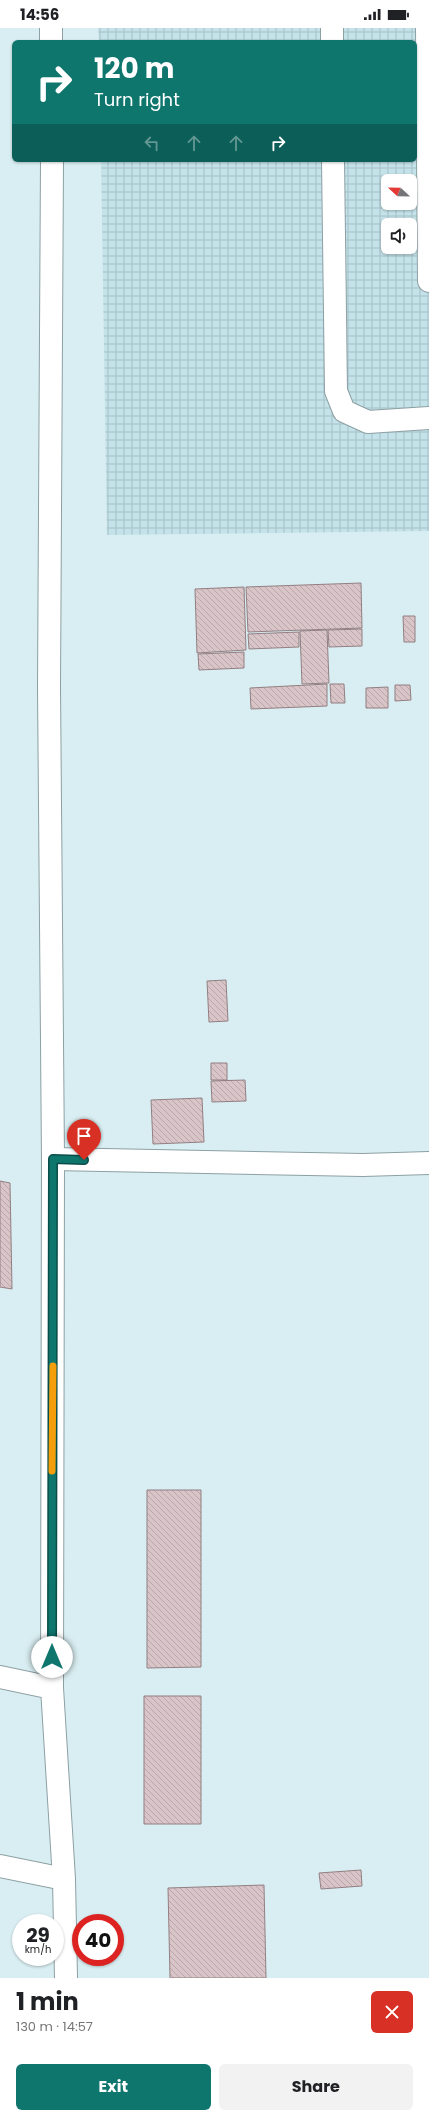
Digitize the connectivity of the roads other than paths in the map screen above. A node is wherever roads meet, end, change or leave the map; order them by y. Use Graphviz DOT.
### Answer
graph roads {
  1 [pos="51,28"];
  2 [pos="332,28"];
  3 [pos="427,28"];
  4 [pos="51,40"];
  5 [pos="332,40"];
  6 [pos="52,162"];
  7 [pos="333,162"];
  8 [pos="429,281"];
  9 [pos="429,418"];
  10 [pos="53,1159"];
  11 [pos="429,1163"];
  12 [pos="0,1677"];
  13 [pos="52,1688"];
  14 [pos="0,1866"];
  15 [pos="64,1879"];
  16 [pos="66,1978"];
  1 -- 4 [label="street"];
  2 -- 5 [label="street"];
  3 -- 8 [label="street"];
  6 -- 10 [label="street"];
  7 -- 9 [label="street"];
  10 -- 11 [label="street"];
  10 -- 13 [label="street"];
  12 -- 13 [label="street"];
  13 -- 15 [label="street"];
  14 -- 15 [label="street"];
  15 -- 16 [label="street"];
}
